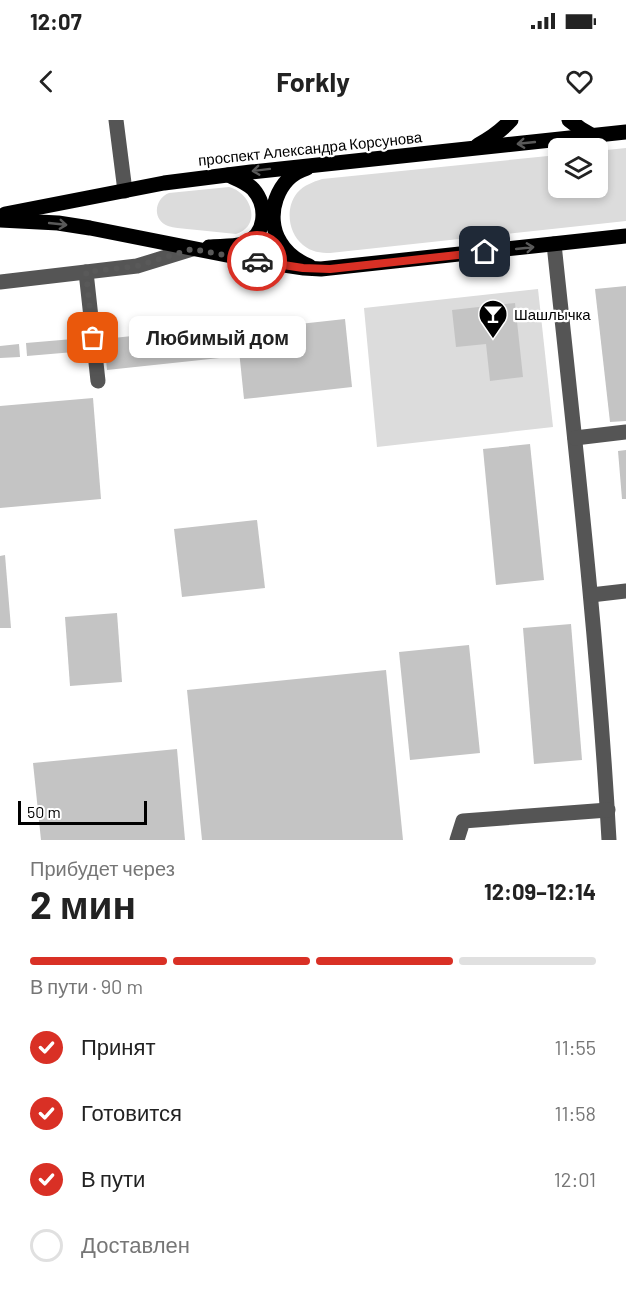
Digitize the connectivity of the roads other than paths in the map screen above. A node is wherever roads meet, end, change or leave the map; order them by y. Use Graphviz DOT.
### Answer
graph roads {
  1 [pos="116,120"];
  2 [pos="511,120"];
  3 [pos="569,120"];
  4 [pos="626,132"];
  5 [pos="593,136"];
  6 [pos="471,148"];
  7 [pos="319,164"];
  8 [pos="227,175"];
  9 [pos="125,191"];
  10 [pos="0,215"];
  11 [pos="0,220"];
  12 [pos="626,236"];
  13 [pos="554,244"];
  14 [pos="192,249"];
  15 [pos="321,269"];
  16 [pos="86,272"];
  17 [pos="0,282"];
  18 [pos="98,381"];
  19 [pos="626,432"];
  20 [pos="575,438"];
  21 [pos="626,591"];
  22 [pos="591,595"];
  23 [pos="608,810"];
  24 [pos="457,840"];
  25 [pos="609,840"];
  1 -- 9 [label="street"];
  2 -- 6 [label="main road"];
  3 -- 5 [label="main road"];
  4 -- 5 [label="main road, проспект Александра Корсунова"];
  5 -- 6 [label="main road, проспект Александра Корсунова, one-way"];
  6 -- 7 [label="main road, проспект Александра Корсунова"];
  7 -- 8 [label="main road, проспект Александра Корсунова, one-way"];
  7 -- 15 [label="main road"];
  8 -- 9 [label="main road, проспект Александра Корсунова"];
  8 -- 14 [label="main road"];
  9 -- 10 [label="main road, проспект Александра Корсунова"];
  11 -- 14 [label="main road, one-way"];
  12 -- 13 [label="main road"];
  15 -- 13 [label="main road, one-way"];
  13 -- 20 [label="street"];
  14 -- 15 [label="main road"];
  14 -- 16 [label="street"];
  16 -- 17 [label="street"];
  16 -- 18 [label="street"];
  19 -- 20 [label="street"];
  20 -- 22 [label="street"];
  21 -- 22 [label="street"];
  22 -- 23 [label="street"];
  23 -- 24 [label="street"];
  23 -- 25 [label="street"];
}
